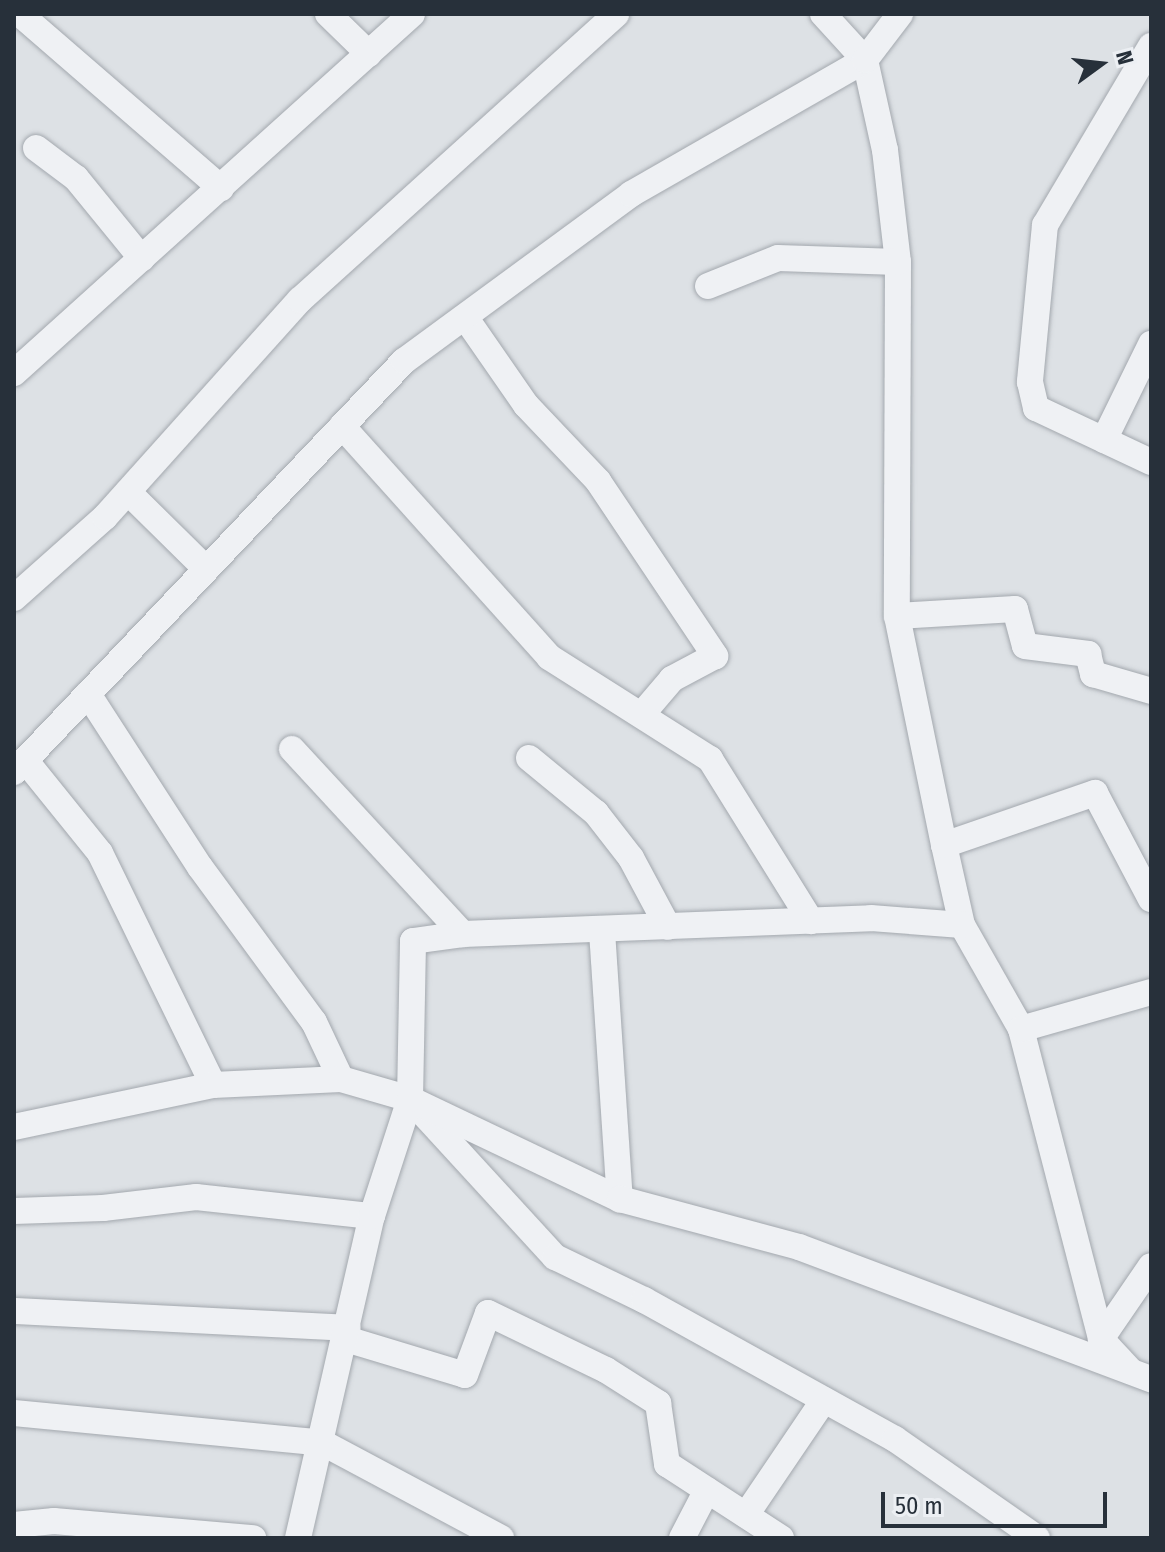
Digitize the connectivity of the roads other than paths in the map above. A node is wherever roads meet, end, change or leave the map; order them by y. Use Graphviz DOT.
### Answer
graph roads {
  1 [pos="20,14"];
  2 [pos="328,14"];
  3 [pos="412,14"];
  4 [pos="616,14"];
  5 [pos="823,14"];
  6 [pos="900,14"];
  7 [pos="1151,46"];
  8 [pos="369,54"];
  9 [pos="865,60"];
  10 [pos="36,148"];
  11 [pos="221,188"];
  12 [pos="142,259"];
  13 [pos="898,262"];
  14 [pos="708,286"];
  15 [pos="465,317"];
  16 [pos="1151,344"];
  17 [pos="14,373"];
  18 [pos="342,426"];
  19 [pos="1104,440"];
  20 [pos="1151,462"];
  21 [pos="128,492"];
  22 [pos="206,569"];
  23 [pos="15,595"];
  24 [pos="897,616"];
  25 [pos="1151,691"];
  26 [pos="88,694"];
  27 [pos="643,713"];
  28 [pos="292,749"];
  29 [pos="529,758"];
  30 [pos="20,766"];
  31 [pos="944,845"];
  32 [pos="1151,899"];
  33 [pos="811,921"];
  34 [pos="962,925"];
  35 [pos="668,927"];
  36 [pos="602,931"];
  37 [pos="463,934"];
  38 [pos="1151,992"];
  39 [pos="1021,1029"];
  40 [pos="341,1079"];
  41 [pos="213,1085"];
  42 [pos="410,1099"];
  43 [pos="14,1127"];
  44 [pos="620,1199"];
  45 [pos="14,1211"];
  46 [pos="372,1216"];
  47 [pos="1151,1266"];
  48 [pos="14,1311"];
  49 [pos="347,1333"];
  50 [pos="1101,1339"];
  51 [pos="1140,1374"];
  52 [pos="824,1400"];
  53 [pos="14,1413"];
  54 [pos="323,1443"];
  55 [pos="707,1490"];
  56 [pos="746,1515"];
  57 [pos="14,1525"];
  58 [pos="253,1538"];
  59 [pos="298,1538"];
  60 [pos="501,1538"];
  61 [pos="682,1538"];
  62 [pos="781,1538"];
  63 [pos="1037,1538"];
  1 -- 11 [label="street"];
  2 -- 8 [label="street"];
  3 -- 8 [label="street"];
  4 -- 21 [label="street"];
  5 -- 9 [label="street"];
  6 -- 9 [label="street"];
  7 -- 19 [label="street"];
  8 -- 11 [label="street"];
  9 -- 13 [label="street"];
  9 -- 15 [label="street"];
  10 -- 12 [label="street"];
  11 -- 12 [label="street"];
  12 -- 17 [label="street"];
  13 -- 14 [label="street"];
  13 -- 24 [label="street"];
  15 -- 18 [label="street"];
  15 -- 27 [label="street"];
  16 -- 19 [label="street"];
  18 -- 22 [label="street"];
  18 -- 27 [label="street"];
  19 -- 20 [label="street"];
  21 -- 22 [label="street"];
  21 -- 23 [label="street"];
  22 -- 26 [label="street"];
  24 -- 25 [label="street"];
  24 -- 31 [label="street"];
  26 -- 30 [label="street"];
  26 -- 40 [label="street"];
  27 -- 33 [label="street"];
  28 -- 37 [label="street"];
  29 -- 35 [label="street"];
  30 -- 41 [label="street"];
  31 -- 32 [label="street"];
  31 -- 34 [label="street"];
  33 -- 34 [label="street"];
  33 -- 35 [label="street"];
  34 -- 39 [label="street"];
  35 -- 36 [label="street"];
  36 -- 37 [label="street"];
  36 -- 44 [label="street"];
  37 -- 42 [label="street"];
  38 -- 39 [label="street"];
  39 -- 50 [label="street"];
  40 -- 41 [label="street"];
  40 -- 42 [label="street"];
  41 -- 43 [label="street"];
  42 -- 44 [label="street"];
  42 -- 46 [label="street"];
  42 -- 52 [label="street"];
  44 -- 51 [label="street"];
  45 -- 46 [label="street"];
  46 -- 49 [label="street"];
  47 -- 50 [label="street"];
  48 -- 49 [label="street"];
  49 -- 54 [label="street"];
  49 -- 55 [label="street"];
  50 -- 51 [label="street"];
  52 -- 56 [label="street"];
  52 -- 63 [label="street"];
  53 -- 54 [label="street"];
  54 -- 59 [label="street"];
  54 -- 60 [label="street"];
  55 -- 56 [label="street"];
  55 -- 61 [label="street"];
  56 -- 62 [label="street"];
  57 -- 58 [label="street"];
}
